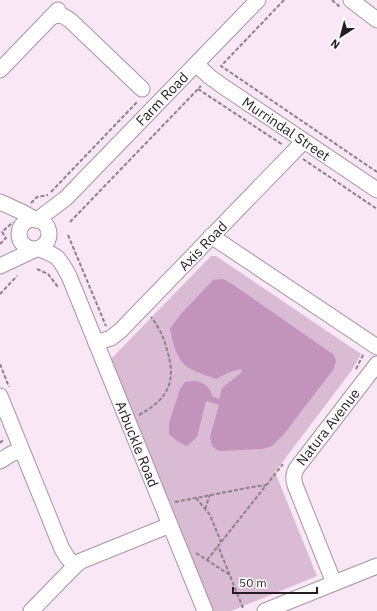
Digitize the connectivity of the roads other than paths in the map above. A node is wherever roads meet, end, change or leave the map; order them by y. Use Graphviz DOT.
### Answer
graph roads {
  1 [pos="258,0"];
  2 [pos="351,0"];
  3 [pos="62,6"];
  4 [pos="51,17"];
  5 [pos="377,20"];
  6 [pos="196,64"];
  7 [pos="0,70"];
  8 [pos="141,93"];
  9 [pos="304,142"];
  10 [pos="377,190"];
  11 [pos="66,198"];
  12 [pos="0,202"];
  13 [pos="0,208"];
  14 [pos="37,220"];
  15 [pos="19,226"];
  16 [pos="49,232"];
  17 [pos="212,236"];
  18 [pos="37,249"];
  19 [pos="1,266"];
  20 [pos="70,276"];
  21 [pos="96,343"];
  22 [pos="377,347"];
  23 [pos="377,364"];
  24 [pos="0,396"];
  25 [pos="22,450"];
  26 [pos="0,461"];
  27 [pos="170,525"];
  28 [pos="75,566"];
  29 [pos="377,566"];
  30 [pos="334,583"];
  31 [pos="31,611"];
  32 [pos="205,611"];
  33 [pos="265,611"];
  1 -- 6 [label="street, Farm Road"];
  2 -- 5 [label="street"];
  3 -- 4 [label="street"];
  4 -- 7 [label="street"];
  4 -- 8 [label="street"];
  6 -- 9 [label="street, Murrindal Street"];
  6 -- 11 [label="street, Farm Road"];
  9 -- 10 [label="street, Murrindal Street"];
  9 -- 17 [label="street, Axis Road"];
  11 -- 14 [label="street, Farm Road"];
  11 -- 16 [label="street, Farm Road"];
  12 -- 15 [label="street"];
  13 -- 15 [label="street"];
  14 -- 15 [label="street"];
  14 -- 16 [label="street"];
  15 -- 18 [label="street"];
  15 -- 19 [label="street"];
  16 -- 18 [label="street"];
  16 -- 20 [label="street, Arbuckle Road"];
  17 -- 21 [label="street, Axis Road"];
  17 -- 22 [label="street"];
  18 -- 19 [label="street"];
  18 -- 20 [label="street, Arbuckle Road"];
  20 -- 21 [label="street, Arbuckle Road"];
  21 -- 27 [label="street, Arbuckle Road"];
  23 -- 30 [label="street, Natura Avenue"];
  24 -- 25 [label="street"];
  25 -- 26 [label="street"];
  25 -- 28 [label="street"];
  27 -- 28 [label="street"];
  27 -- 32 [label="street, Arbuckle Road"];
  28 -- 31 [label="street"];
  29 -- 30 [label="street"];
  30 -- 33 [label="street"];
}
